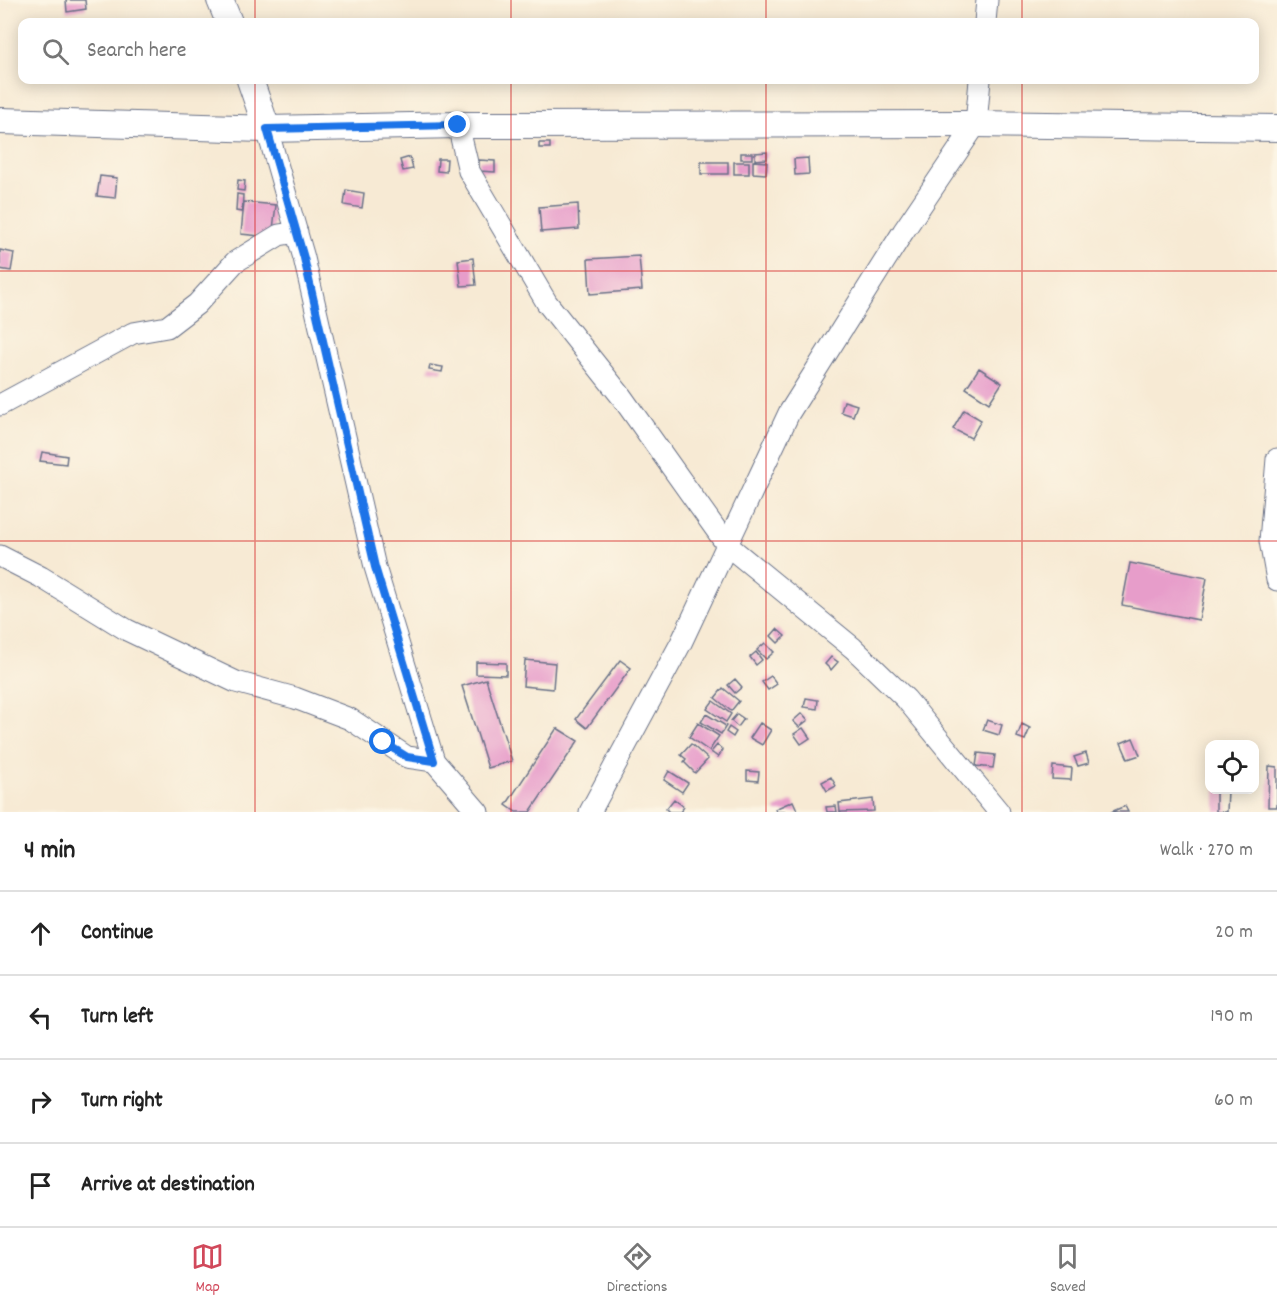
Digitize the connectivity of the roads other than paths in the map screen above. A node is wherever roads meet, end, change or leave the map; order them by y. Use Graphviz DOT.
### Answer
graph roads {
  1 [pos="220,0"];
  2 [pos="987,0"];
  3 [pos="227,18"];
  4 [pos="985,18"];
  5 [pos="251,84"];
  6 [pos="980,84"];
  7 [pos="0,120"];
  8 [pos="976,124"];
  9 [pos="458,125"];
  10 [pos="1277,128"];
  11 [pos="267,129"];
  12 [pos="297,232"];
  13 [pos="0,405"];
  14 [pos="1277,459"];
  15 [pos="727,545"];
  16 [pos="0,556"];
  17 [pos="1277,580"];
  18 [pos="434,761"];
  19 [pos="478,812"];
  20 [pos="590,812"];
  21 [pos="999,812"];
  1 -- 3 [label="street"];
  2 -- 4 [label="street"];
  5 -- 11 [label="street"];
  6 -- 8 [label="street"];
  7 -- 11 [label="street"];
  8 -- 9 [label="street"];
  8 -- 10 [label="street"];
  8 -- 15 [label="street"];
  9 -- 11 [label="street"];
  9 -- 15 [label="street"];
  11 -- 12 [label="street"];
  12 -- 13 [label="street"];
  12 -- 18 [label="street"];
  14 -- 17 [label="street"];
  15 -- 20 [label="street"];
  15 -- 21 [label="street"];
  16 -- 18 [label="street"];
  18 -- 19 [label="street"];
}
